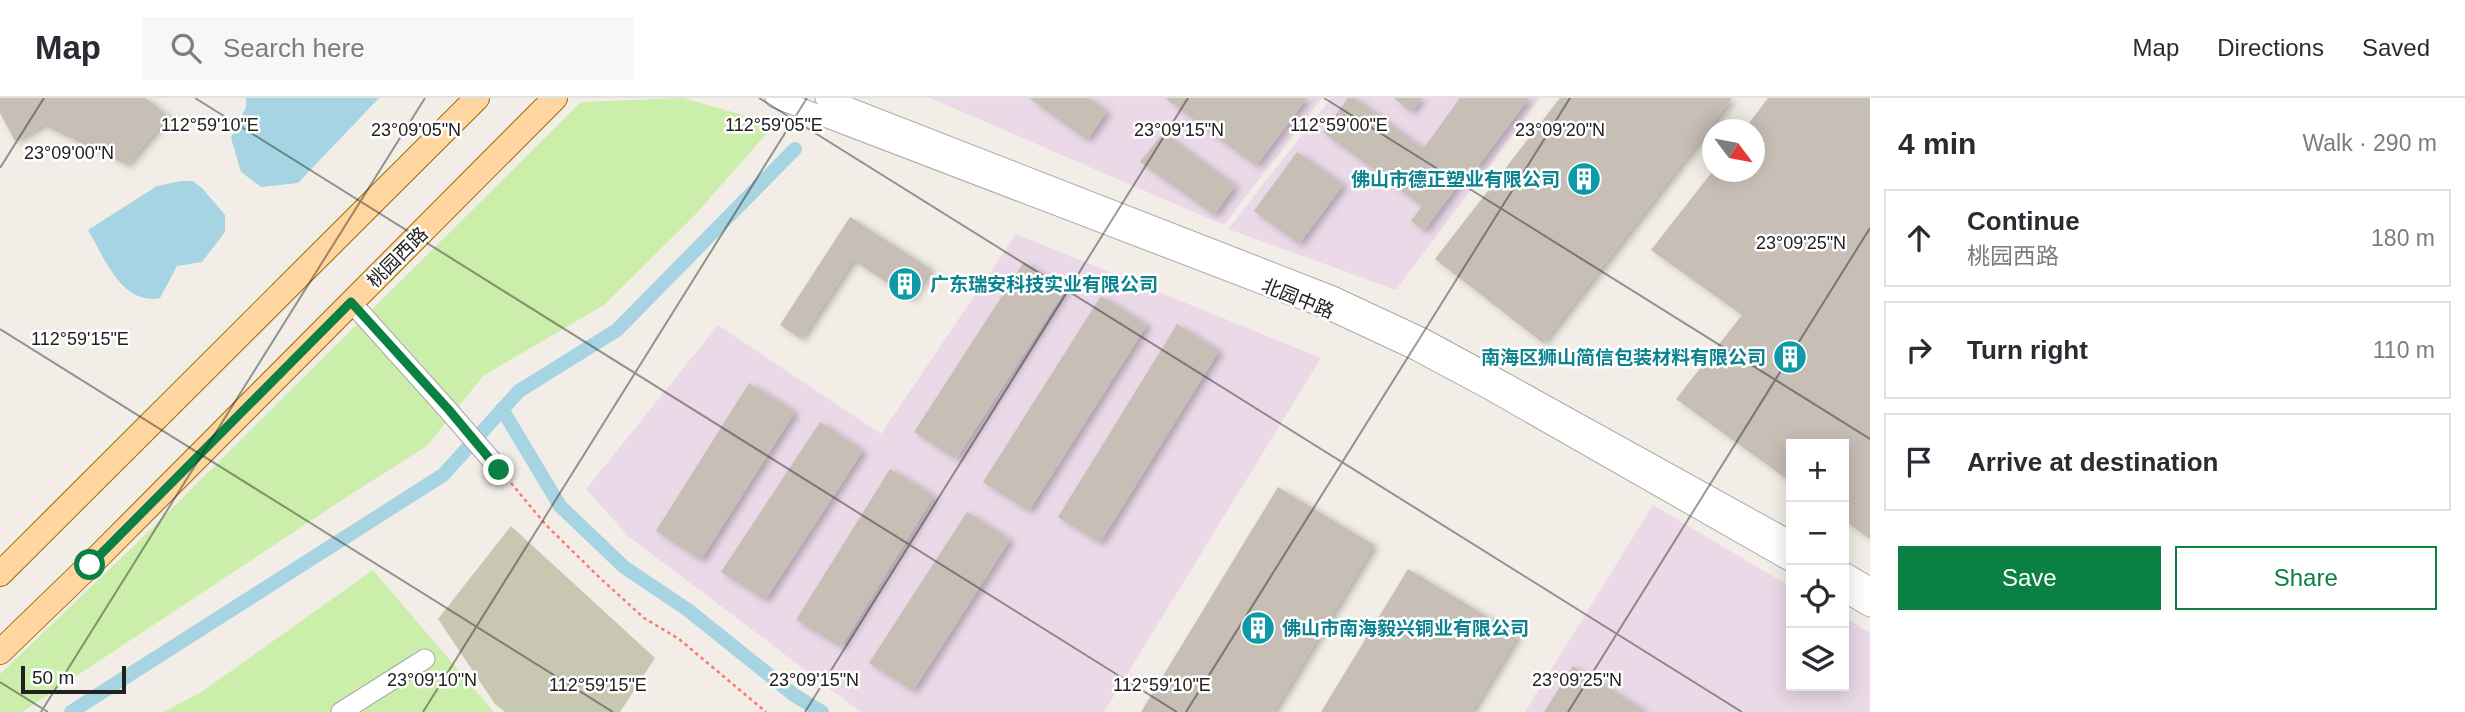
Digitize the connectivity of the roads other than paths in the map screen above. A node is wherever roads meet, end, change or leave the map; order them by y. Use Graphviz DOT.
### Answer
graph roads {
  1 [pos="477,98"];
  2 [pos="555,98"];
  3 [pos="775,98"];
  4 [pos="825,98"];
  5 [pos="351,302"];
  6 [pos="499,470"];
  7 [pos="1786,538"];
  8 [pos="1786,559"];
  9 [pos="0,574"];
  10 [pos="1849,575"];
  11 [pos="1870,587"];
  12 [pos="1849,595"];
  13 [pos="1870,607"];
  14 [pos="0,652"];
  15 [pos="425,659"];
  16 [pos="341,712"];
  1 -- 9 [label="main road"];
  2 -- 5 [label="main road, 桃园西路"];
  3 -- 8 [label="street, 北园中路"];
  4 -- 7 [label="street, 北园中路"];
  5 -- 6 [label="street"];
  5 -- 14 [label="main road, 桃园西路"];
  10 -- 11 [label="street"];
  12 -- 13 [label="street"];
  15 -- 16 [label="street"];
}
